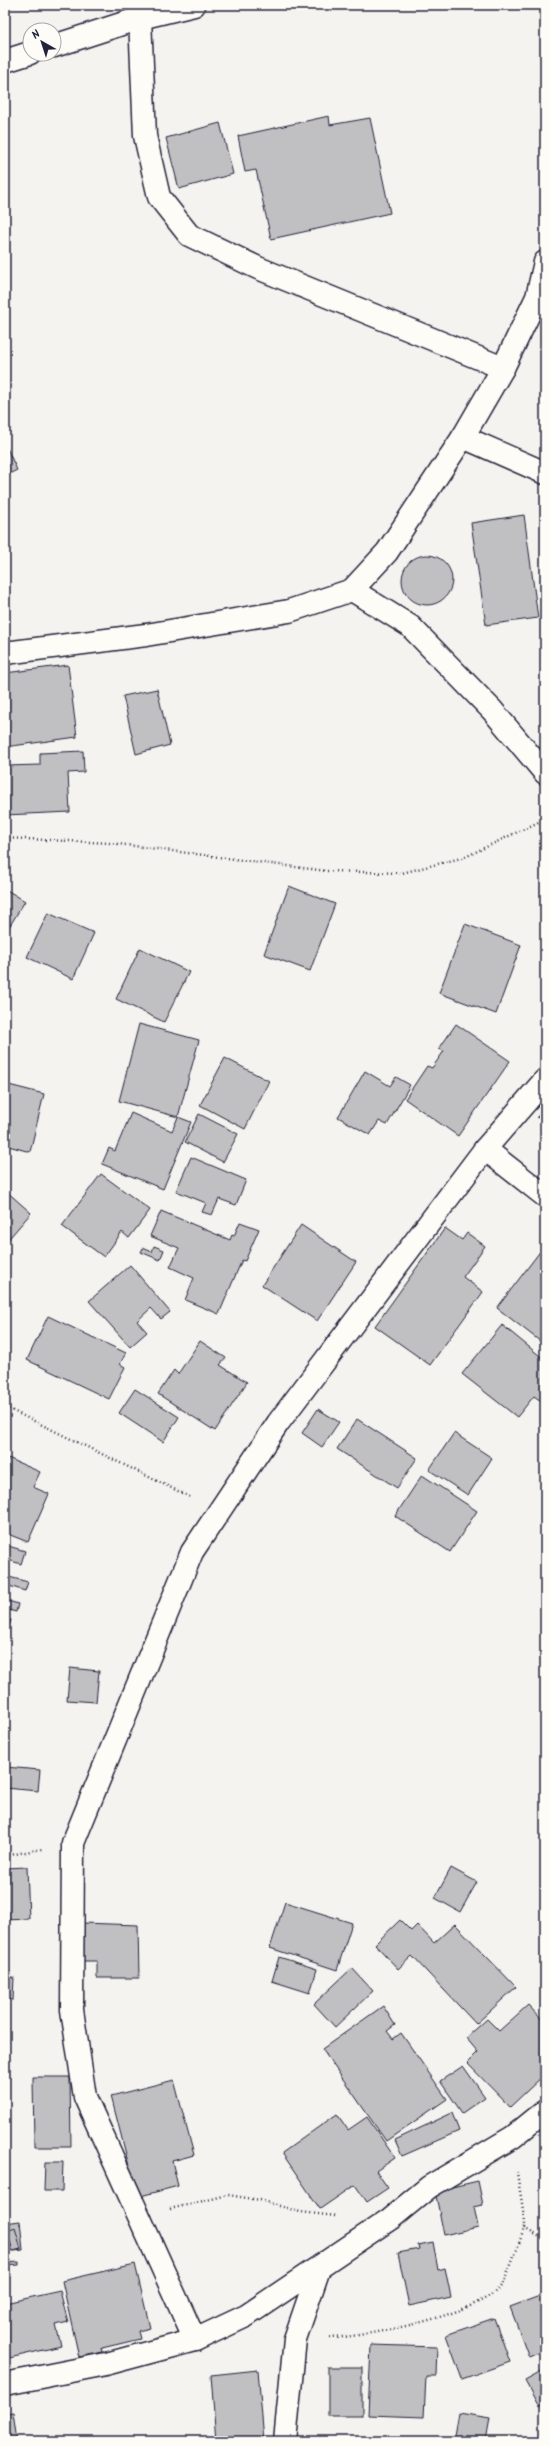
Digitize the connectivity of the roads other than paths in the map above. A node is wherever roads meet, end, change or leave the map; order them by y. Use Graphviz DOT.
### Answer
graph roads {
  1 [pos="194,5"];
  2 [pos="140,18"];
  3 [pos="62,43"];
  4 [pos="22,56"];
  5 [pos="5,61"];
  6 [pos="545,262"];
  7 [pos="541,297"];
  8 [pos="503,368"];
  9 [pos="463,437"];
  10 [pos="545,473"];
  11 [pos="352,590"];
  12 [pos="5,653"];
  13 [pos="545,773"];
  14 [pos="545,1080"];
  15 [pos="485,1148"];
  16 [pos="545,1196"];
  17 [pos="545,2111"];
  18 [pos="319,2269"];
  19 [pos="195,2340"];
  20 [pos="5,2384"];
  21 [pos="285,2441"];
  1 -- 2 [label="street"];
  2 -- 3 [label="street"];
  2 -- 8 [label="street"];
  4 -- 5 [label="street"];
  6 -- 7 [label="street"];
  7 -- 8 [label="street"];
  8 -- 9 [label="street"];
  9 -- 10 [label="street"];
  9 -- 11 [label="street"];
  11 -- 12 [label="street"];
  11 -- 13 [label="street"];
  14 -- 15 [label="street"];
  15 -- 16 [label="street"];
  15 -- 19 [label="street"];
  17 -- 18 [label="street"];
  18 -- 19 [label="street"];
  18 -- 21 [label="street"];
  19 -- 20 [label="street"];
}
